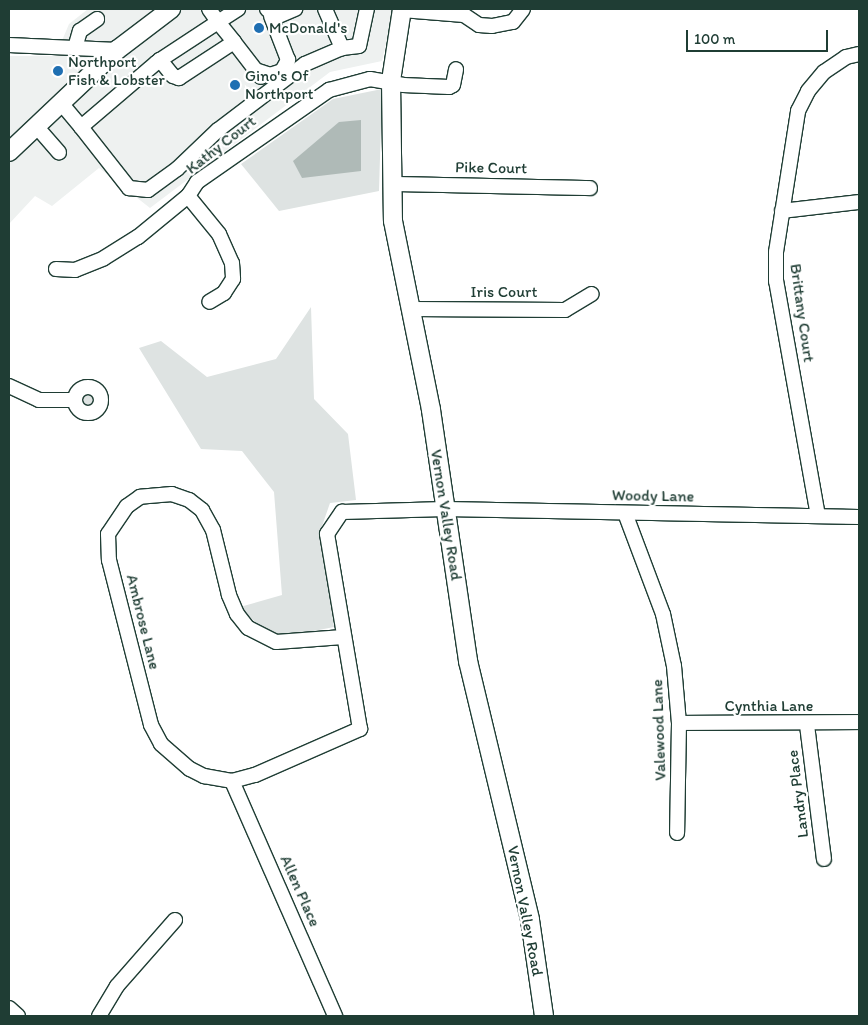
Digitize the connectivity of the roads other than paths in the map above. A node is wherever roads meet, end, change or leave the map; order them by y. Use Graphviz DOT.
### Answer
graph roads {
  1 [pos="209,9"];
  2 [pos="238,9"];
  3 [pos="295,9"];
  4 [pos="326,9"];
  5 [pos="367,9"];
  6 [pos="402,9"];
  7 [pos="523,9"];
  8 [pos="161,12"];
  9 [pos="269,12"];
  10 [pos="98,19"];
  11 [pos="218,22"];
  12 [pos="234,42"];
  13 [pos="9,45"];
  14 [pos="75,48"];
  15 [pos="342,48"];
  16 [pos="118,50"];
  17 [pos="859,54"];
  18 [pos="160,60"];
  19 [pos="456,69"];
  20 [pos="256,70"];
  21 [pos="391,81"];
  22 [pos="270,89"];
  23 [pos="61,103"];
  24 [pos="36,126"];
  25 [pos="81,127"];
  26 [pos="9,152"];
  27 [pos="59,152"];
  28 [pos="391,184"];
  29 [pos="590,188"];
  30 [pos="188,196"];
  31 [pos="859,202"];
  32 [pos="782,211"];
  33 [pos="56,269"];
  34 [pos="592,294"];
  35 [pos="209,302"];
  36 [pos="411,309"];
  37 [pos="9,386"];
  38 [pos="75,400"];
  39 [pos="445,508"];
  40 [pos="625,513"];
  41 [pos="818,516"];
  42 [pos="859,517"];
  43 [pos="343,637"];
  44 [pos="859,722"];
  45 [pos="679,723"];
  46 [pos="807,724"];
  47 [pos="232,780"];
  48 [pos="676,833"];
  49 [pos="824,859"];
  50 [pos="175,920"];
  51 [pos="9,1008"];
  52 [pos="18,1016"];
  53 [pos="99,1016"];
  54 [pos="335,1016"];
  55 [pos="544,1016"];
  1 -- 11 [label="street"];
  2 -- 11 [label="street"];
  3 -- 9 [label="street"];
  4 -- 15 [label="street"];
  5 -- 15 [label="street"];
  6 -- 7 [label="street"];
  6 -- 21 [label="main road, Vernon Valley Road"];
  8 -- 16 [label="main road"];
  9 -- 20 [label="street"];
  10 -- 14 [label="street"];
  11 -- 12 [label="street"];
  11 -- 18 [label="street"];
  12 -- 18 [label="street"];
  12 -- 20 [label="street"];
  13 -- 14 [label="street"];
  14 -- 16 [label="street"];
  15 -- 22 [label="street"];
  16 -- 23 [label="main road"];
  17 -- 32 [label="street, Brittany Court"];
  18 -- 25 [label="street"];
  19 -- 21 [label="street, Kathy Court"];
  20 -- 22 [label="street"];
  21 -- 28 [label="main road, Vernon Valley Road"];
  21 -- 30 [label="street, Kathy Court"];
  22 -- 25 [label="street"];
  23 -- 24 [label="main road"];
  23 -- 25 [label="street"];
  24 -- 26 [label="main road"];
  24 -- 27 [label="street"];
  28 -- 29 [label="street, Pike Court"];
  28 -- 36 [label="main road, Vernon Valley Road"];
  30 -- 33 [label="street, Kathy Court"];
  30 -- 35 [label="street"];
  31 -- 32 [label="street"];
  32 -- 41 [label="street, Brittany Court"];
  34 -- 36 [label="street, Iris Court"];
  36 -- 39 [label="main road, Vernon Valley Road"];
  37 -- 38 [label="street"];
  39 -- 40 [label="street, Woody Lane"];
  39 -- 43 [label="street, Ambrose Lane"];
  39 -- 55 [label="main road, Vernon Valley Road"];
  40 -- 41 [label="street, Woody Lane"];
  40 -- 45 [label="street, Valewood Lane"];
  41 -- 42 [label="street, Woody Lane"];
  43 -- 47 [label="street, Ambrose Lane"];
  43 -- 47 [label="street, Ambrose Lane"];
  44 -- 46 [label="street, Cynthia Lane"];
  45 -- 46 [label="street, Cynthia Lane"];
  45 -- 48 [label="street, Valewood Lane"];
  46 -- 49 [label="street, Landry Place"];
  47 -- 54 [label="street, Allen Place"];
  50 -- 53 [label="street"];
  51 -- 52 [label="street"];
}
